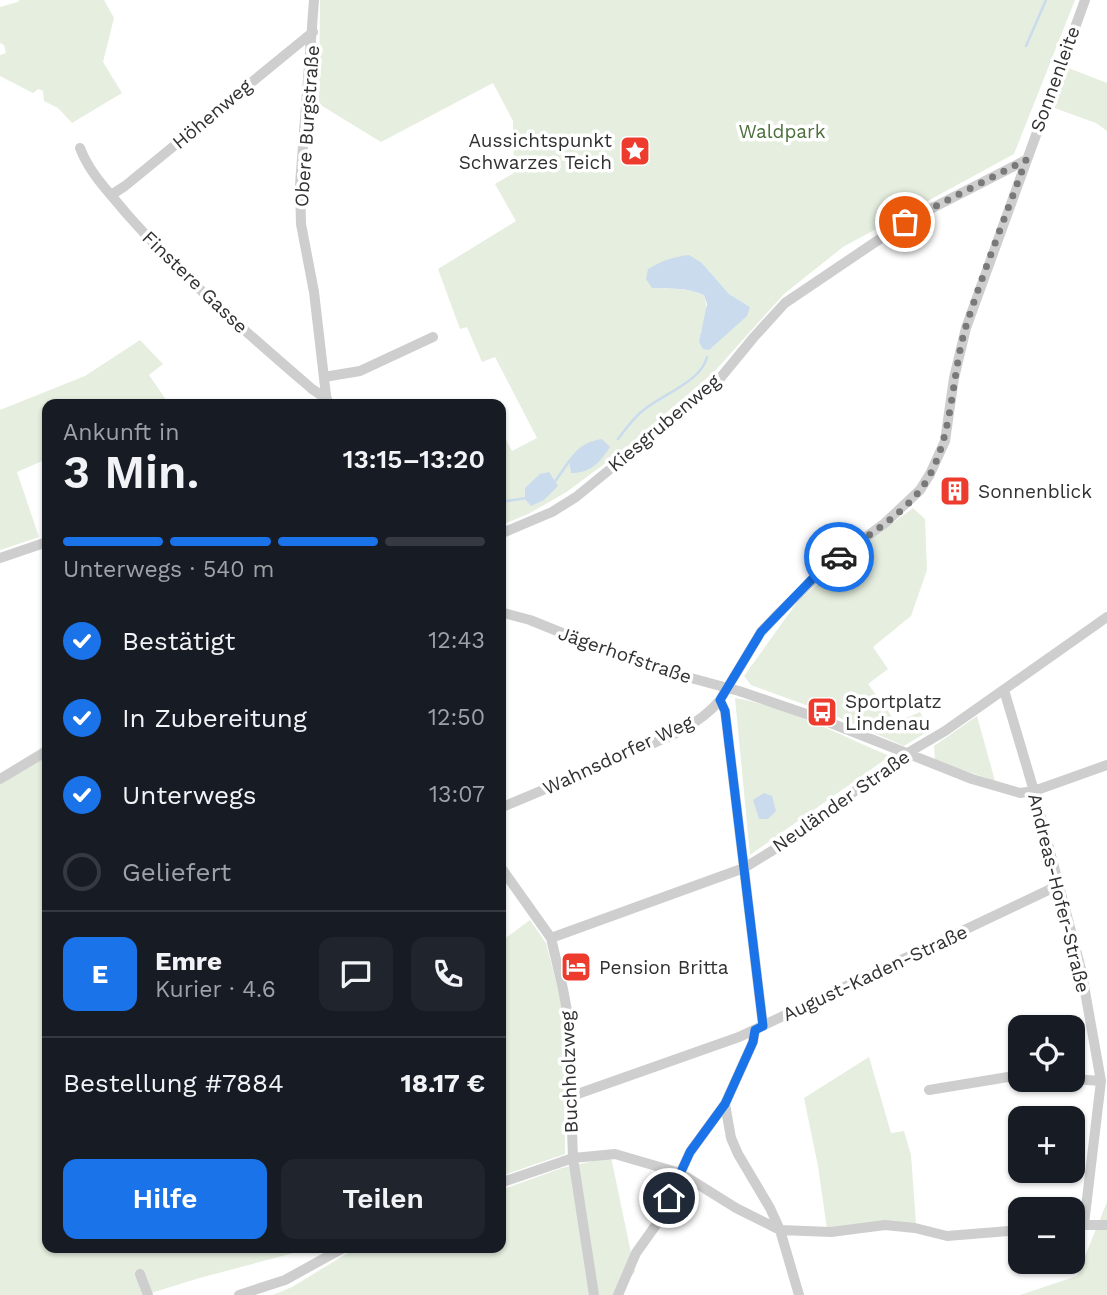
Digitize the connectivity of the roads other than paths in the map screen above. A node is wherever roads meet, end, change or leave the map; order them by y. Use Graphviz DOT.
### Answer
graph roads {
  1 [pos="314,0"];
  2 [pos="1085,0"];
  3 [pos="313,32"];
  4 [pos="80,148"];
  5 [pos="1026,160"];
  6 [pos="111,195"];
  7 [pos="433,337"];
  8 [pos="324,377"];
  9 [pos="324,399"];
  10 [pos="327,399"];
  11 [pos="506,531"];
  12 [pos="42,544"];
  13 [pos="0,558"];
  14 [pos="506,614"];
  15 [pos="1107,617"];
  16 [pos="727,689"];
  17 [pos="1004,690"];
  18 [pos="720,700"];
  19 [pos="42,754"];
  20 [pos="906,754"];
  21 [pos="1107,765"];
  22 [pos="0,779"];
  23 [pos="1034,791"];
  24 [pos="506,805"];
  25 [pos="744,868"];
  26 [pos="506,874"];
  27 [pos="1059,885"];
  28 [pos="551,937"];
  29 [pos="759,1028"];
  30 [pos="1008,1077"];
  31 [pos="1085,1080"];
  32 [pos="1101,1081"];
  33 [pos="929,1090"];
  34 [pos="569,1097"];
  35 [pos="725,1104"];
  36 [pos="573,1158"];
  37 [pos="680,1173"];
  38 [pos="506,1181"];
  39 [pos="1083,1197"];
  40 [pos="1085,1225"];
  41 [pos="1107,1225"];
  42 [pos="780,1230"];
  43 [pos="1008,1231"];
  44 [pos="334,1253"];
  45 [pos="140,1274"];
  46 [pos="148,1295"];
  47 [pos="239,1295"];
  48 [pos="594,1295"];
  49 [pos="618,1295"];
  50 [pos="799,1295"];
  1 -- 3 [label="street, Obere Burgstraße"];
  2 -- 5 [label="street, Sonnenleite"];
  3 -- 6 [label="street, Höhenweg"];
  3 -- 8 [label="street, Obere Burgstraße"];
  4 -- 6 [label="street, Finstere Gasse"];
  5 -- 11 [label="street, Kiesgrubenweg"];
  5 -- 16 [label="street, Sonnenleite"];
  6 -- 9 [label="street, Finstere Gasse"];
  7 -- 8 [label="street"];
  8 -- 10 [label="street, Obere Burgstraße"];
  12 -- 13 [label="street"];
  14 -- 16 [label="street, Jägerhofstraße"];
  15 -- 17 [label="street, Neuländer Straße"];
  16 -- 18 [label="street, Wahnsdorfer Weg"];
  16 -- 20 [label="street, Jägerhofstraße"];
  17 -- 20 [label="street, Neuländer Straße"];
  17 -- 23 [label="street, Andreas-Hofer-Straße"];
  18 -- 24 [label="street, Wahnsdorfer Weg"];
  18 -- 25 [label="street"];
  19 -- 22 [label="street"];
  20 -- 23 [label="street, Jägerhofstraße"];
  20 -- 25 [label="street, Neuländer Straße"];
  21 -- 23 [label="street, Jägerhofstraße"];
  23 -- 27 [label="street, Andreas-Hofer-Straße"];
  25 -- 28 [label="street, Neuländer Straße"];
  25 -- 29 [label="street"];
  26 -- 28 [label="street, Buchholzweg"];
  27 -- 29 [label="street, August-Kaden-Straße"];
  27 -- 32 [label="street, Andreas-Hofer-Straße"];
  28 -- 34 [label="street, Buchholzweg"];
  29 -- 34 [label="street, August-Kaden-Straße"];
  29 -- 35 [label="street"];
  30 -- 33 [label="street"];
  31 -- 32 [label="street"];
  32 -- 39 [label="street, Andreas-Hofer-Straße"];
  34 -- 36 [label="street, Buchholzweg"];
  35 -- 37 [label="street"];
  35 -- 42 [label="street"];
  36 -- 37 [label="street"];
  36 -- 38 [label="street"];
  36 -- 48 [label="street, Buchholzweg"];
  37 -- 42 [label="street"];
  37 -- 49 [label="street"];
  40 -- 41 [label="street"];
  42 -- 43 [label="street"];
  42 -- 50 [label="street"];
  44 -- 47 [label="street"];
  45 -- 46 [label="street"];
}
